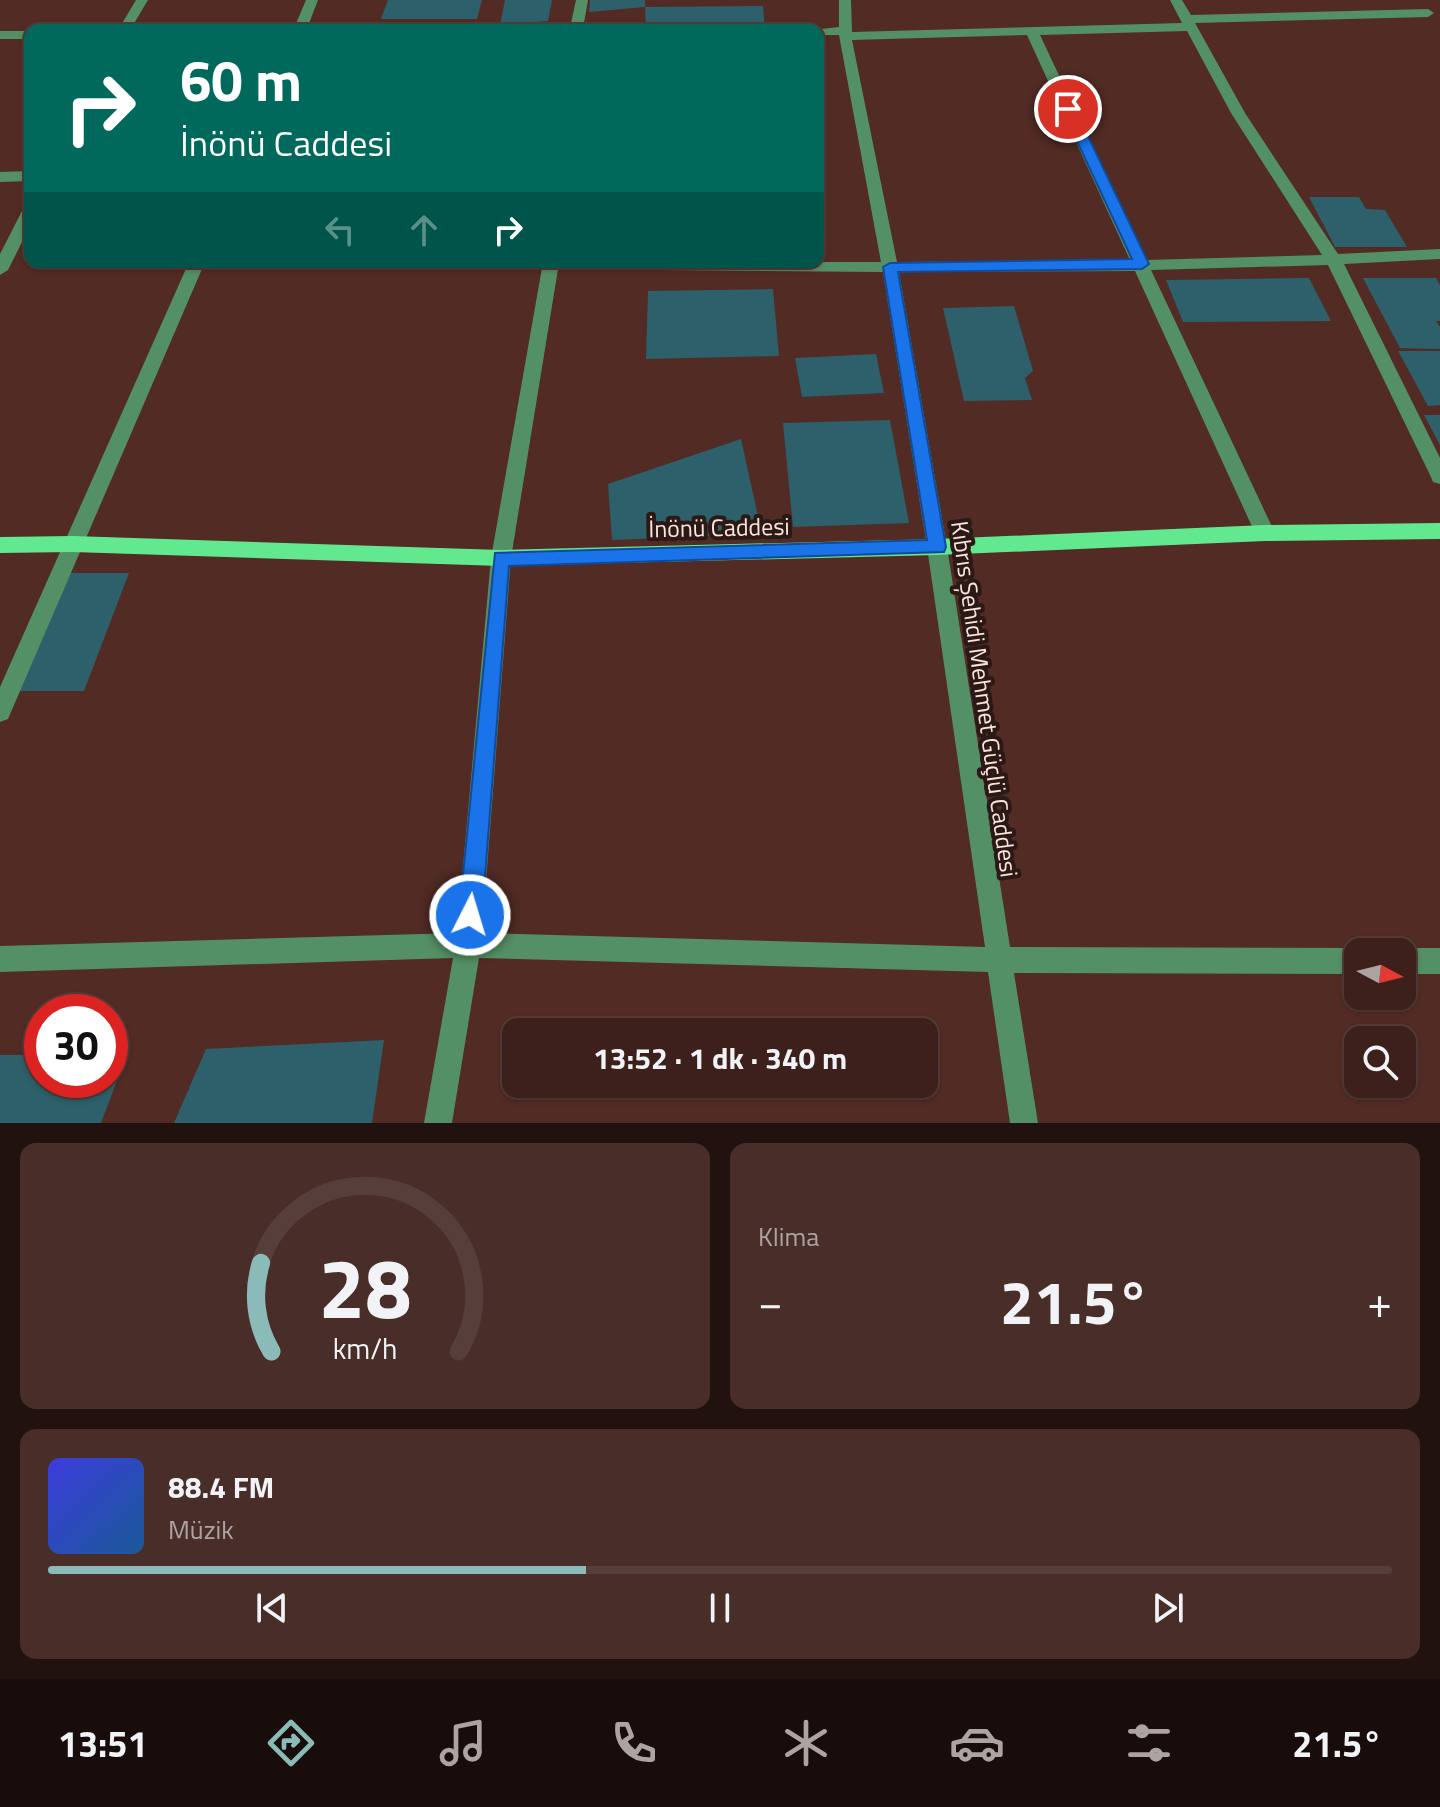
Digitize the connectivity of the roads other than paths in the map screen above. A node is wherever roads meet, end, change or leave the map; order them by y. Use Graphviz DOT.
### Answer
graph roads {
  1 [pos="142,0"];
  2 [pos="312,0"];
  3 [pos="582,0"];
  4 [pos="845,0"];
  5 [pos="1176,0"];
  6 [pos="1416,0"];
  7 [pos="1428,13"];
  8 [pos="1440,21"];
  9 [pos="1189,23"];
  10 [pos="128,24"];
  11 [pos="302,24"];
  12 [pos="578,24"];
  13 [pos="1032,31"];
  14 [pos="824,32"];
  15 [pos="846,34"];
  16 [pos="0,35"];
  17 [pos="24,35"];
  18 [pos="24,176"];
  19 [pos="0,177"];
  20 [pos="24,223"];
  21 [pos="1440,254"];
  22 [pos="1334,260"];
  23 [pos="1142,264"];
  24 [pos="824,266"];
  25 [pos="890,267"];
  26 [pos="194,268"];
  27 [pos="550,268"];
  28 [pos="0,270"];
  29 [pos="1440,477"];
  30 [pos="1440,531"];
  31 [pos="1265,533"];
  32 [pos="73,544"];
  33 [pos="0,545"];
  34 [pos="937,547"];
  35 [pos="501,558"];
  36 [pos="0,712"];
  37 [pos="468,945"];
  38 [pos="0,959"];
  39 [pos="998,960"];
  40 [pos="1344,961"];
  41 [pos="1416,961"];
  42 [pos="1440,961"];
  43 [pos="438,1123"];
  44 [pos="1024,1123"];
  1 -- 10 [label="street"];
  2 -- 11 [label="street"];
  3 -- 12 [label="street"];
  4 -- 15 [label="street, Kıbrıs Şehidi Mehmet Güçlü Caddesi"];
  5 -- 9 [label="street"];
  6 -- 7 [label="street"];
  7 -- 8 [label="street"];
  7 -- 9 [label="street"];
  9 -- 13 [label="street"];
  9 -- 22 [label="street"];
  13 -- 15 [label="street"];
  13 -- 23 [label="street"];
  14 -- 15 [label="street"];
  15 -- 25 [label="street, Kıbrıs Şehidi Mehmet Güçlü Caddesi"];
  16 -- 17 [label="street"];
  18 -- 19 [label="street"];
  20 -- 28 [label="street"];
  21 -- 22 [label="street"];
  22 -- 23 [label="street"];
  22 -- 29 [label="street"];
  23 -- 25 [label="street"];
  23 -- 31 [label="street"];
  24 -- 25 [label="street"];
  25 -- 34 [label="street, Kıbrıs Şehidi Mehmet Güçlü Caddesi"];
  26 -- 32 [label="street"];
  27 -- 35 [label="street"];
  30 -- 31 [label="main road, İnönü Caddesi"];
  31 -- 34 [label="main road, İnönü Caddesi"];
  32 -- 33 [label="main road, İnönü Caddesi"];
  32 -- 35 [label="main road, İnönü Caddesi"];
  32 -- 36 [label="street"];
  34 -- 35 [label="main road, İnönü Caddesi"];
  34 -- 39 [label="street, Kıbrıs Şehidi Mehmet Güçlü Caddesi"];
  35 -- 37 [label="street"];
  37 -- 38 [label="street"];
  37 -- 39 [label="street"];
  37 -- 43 [label="street"];
  39 -- 40 [label="street"];
  39 -- 44 [label="street, Kıbrıs Şehidi Mehmet Güçlü Caddesi"];
  41 -- 42 [label="street"];
}
